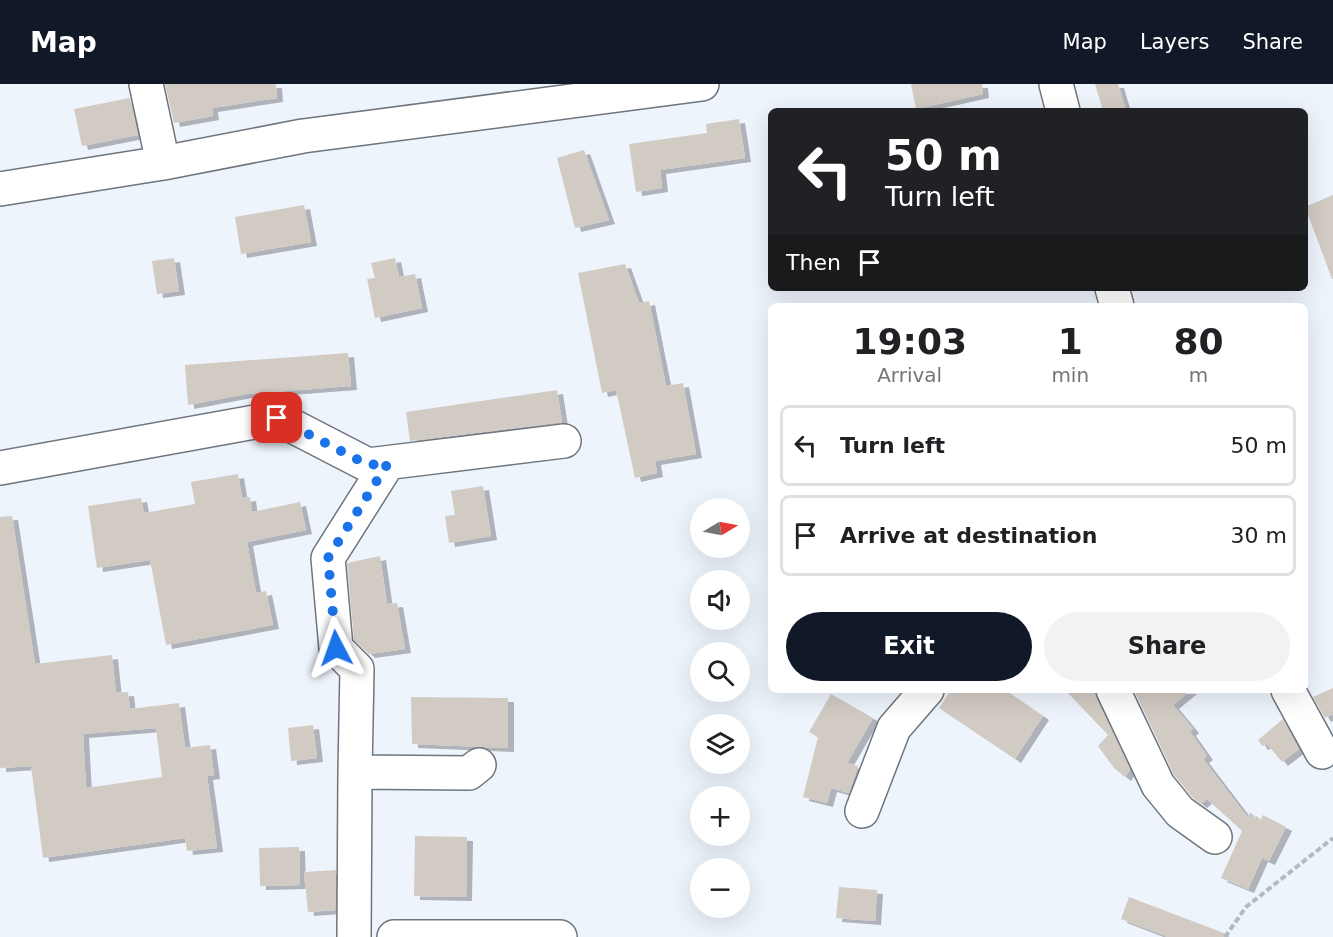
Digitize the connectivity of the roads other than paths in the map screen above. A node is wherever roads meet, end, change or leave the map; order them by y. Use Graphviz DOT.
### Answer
graph roads {
  1 [pos="146,84"];
  2 [pos="702,84"];
  3 [pos="1056,84"];
  4 [pos="1062,108"];
  5 [pos="163,163"];
  6 [pos="0,189"];
  7 [pos="564,441"];
  8 [pos="388,463"];
  9 [pos="0,468"];
  10 [pos="924,693"];
  11 [pos="1114,693"];
  12 [pos="1290,693"];
  13 [pos="1322,752"];
  14 [pos="479,765"];
  15 [pos="355,772"];
  16 [pos="862,811"];
  17 [pos="1215,837"];
  18 [pos="354,937"];
  19 [pos="394,937"];
  20 [pos="560,937"];
  1 -- 5 [label="street"];
  2 -- 5 [label="street"];
  3 -- 4 [label="street"];
  5 -- 6 [label="street"];
  7 -- 8 [label="street"];
  8 -- 9 [label="street"];
  8 -- 15 [label="street"];
  10 -- 16 [label="street"];
  11 -- 17 [label="street"];
  12 -- 13 [label="street"];
  14 -- 15 [label="street"];
  15 -- 18 [label="street"];
  19 -- 20 [label="street"];
}
